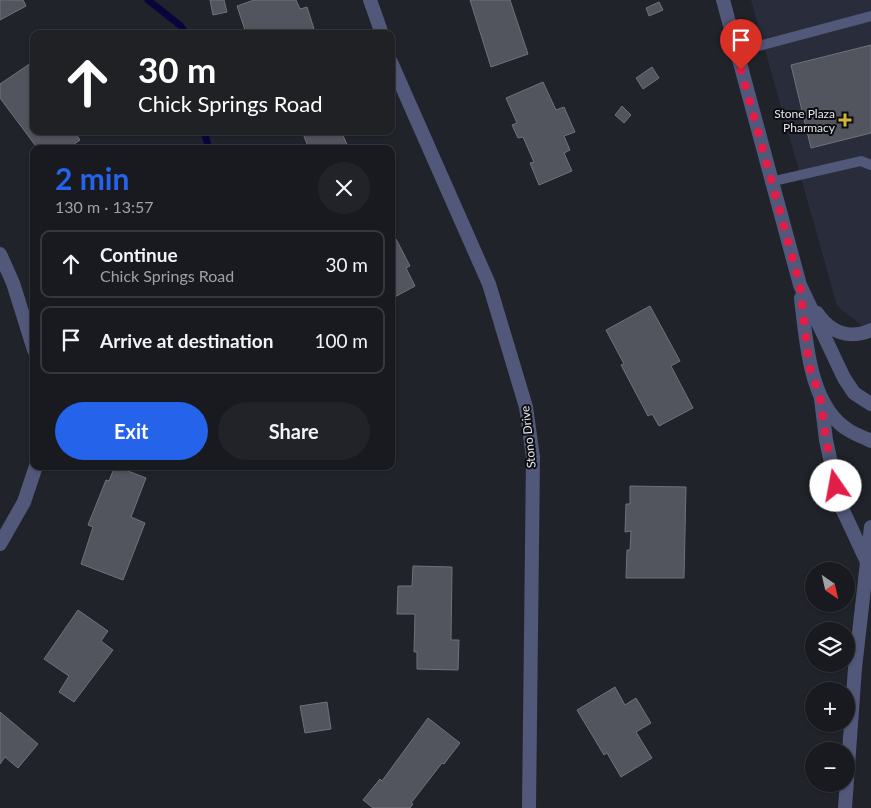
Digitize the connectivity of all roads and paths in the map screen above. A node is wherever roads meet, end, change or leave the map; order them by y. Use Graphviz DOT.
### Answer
graph roads {
  1 [pos="370,0"];
  2 [pos="723,0"];
  3 [pos="871,16"];
  4 [pos="381,30"];
  5 [pos="736,52"];
  6 [pos="395,71"];
  7 [pos="871,165"];
  8 [pos="770,182"];
  9 [pos="0,254"];
  10 [pos="800,285"];
  11 [pos="871,330"];
  12 [pos="30,337"];
  13 [pos="820,396"];
  14 [pos="871,404"];
  15 [pos="871,441"];
  16 [pos="35,470"];
  17 [pos="871,527"];
  18 [pos="0,544"];
  19 [pos="867,562"];
  20 [pos="529,808"];
  21 [pos="845,808"];
  1 -- 4 [label="street"];
  2 -- 5 [label="street"];
  3 -- 5 [label="lane"];
  5 -- 8 [label="street"];
  6 -- 20 [label="street, Stono Drive"];
  7 -- 8 [label="lane"];
  8 -- 10 [label="street"];
  9 -- 12 [label="street"];
  10 -- 11 [label="street"];
  10 -- 13 [label="street"];
  10 -- 14 [label="street"];
  13 -- 15 [label="street"];
  13 -- 19 [label="street"];
  16 -- 18 [label="street"];
  17 -- 19 [label="street"];
  19 -- 21 [label="street"];
}
